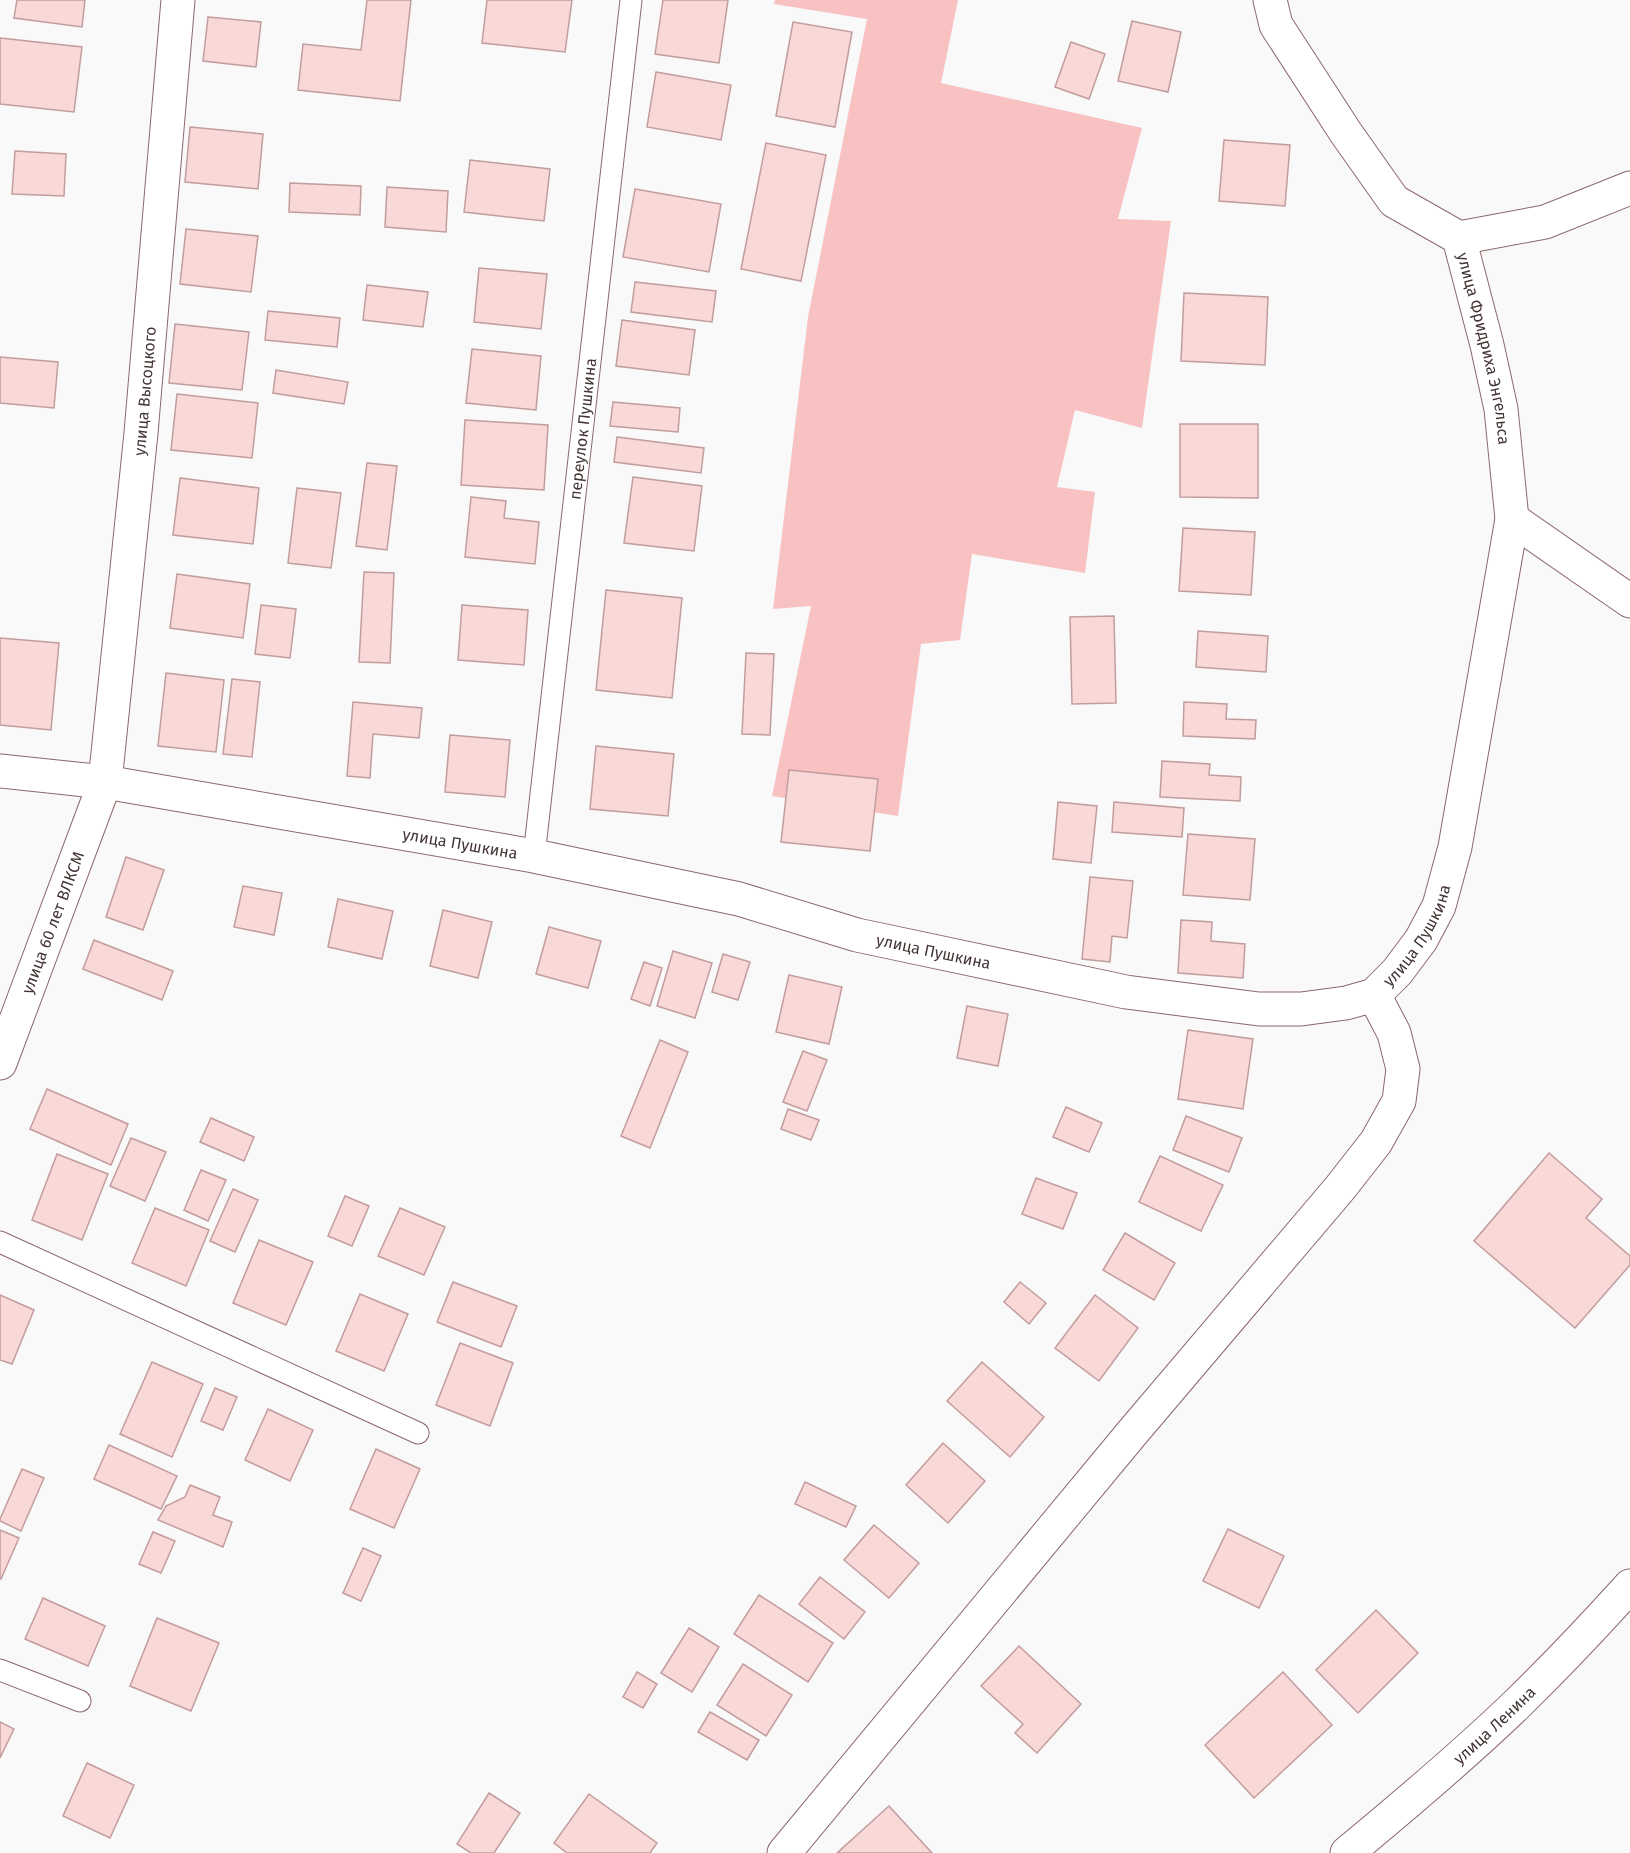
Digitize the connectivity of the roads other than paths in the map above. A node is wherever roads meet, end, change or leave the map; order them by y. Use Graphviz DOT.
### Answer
graph roads {
  1 [pos="178,0"];
  2 [pos="631,0"];
  3 [pos="1270,0"];
  4 [pos="1630,188"];
  5 [pos="1459,238"];
  6 [pos="1512,519"];
  7 [pos="1630,601"];
  8 [pos="0,771"];
  9 [pos="105,782"];
  10 [pos="534,856"];
  11 [pos="1374,995"];
  12 [pos="0,1063"];
  13 [pos="0,1242"];
  14 [pos="418,1433"];
  15 [pos="1630,1586"];
  16 [pos="0,1670"];
  17 [pos="80,1701"];
  18 [pos="784,1853"];
  19 [pos="1347,1853"];
  1 -- 9 [label="street, улица Высоцкого"];
  2 -- 10 [label="lane, переулок Пушкина"];
  3 -- 5 [label="street, улица Фридриха Энгельса"];
  4 -- 5 [label="street"];
  5 -- 6 [label="street, улица Фридриха Энгельса"];
  6 -- 7 [label="street"];
  6 -- 11 [label="street, улица Пушкина"];
  8 -- 9 [label="street, улица Пушкина"];
  9 -- 10 [label="street, улица Пушкина"];
  9 -- 12 [label="street, улица 60 лет ВЛКСМ"];
  10 -- 11 [label="street, улица Пушкина"];
  11 -- 18 [label="street"];
  13 -- 14 [label="lane"];
  15 -- 19 [label="street, улица Ленина"];
  16 -- 17 [label="lane"];
}
